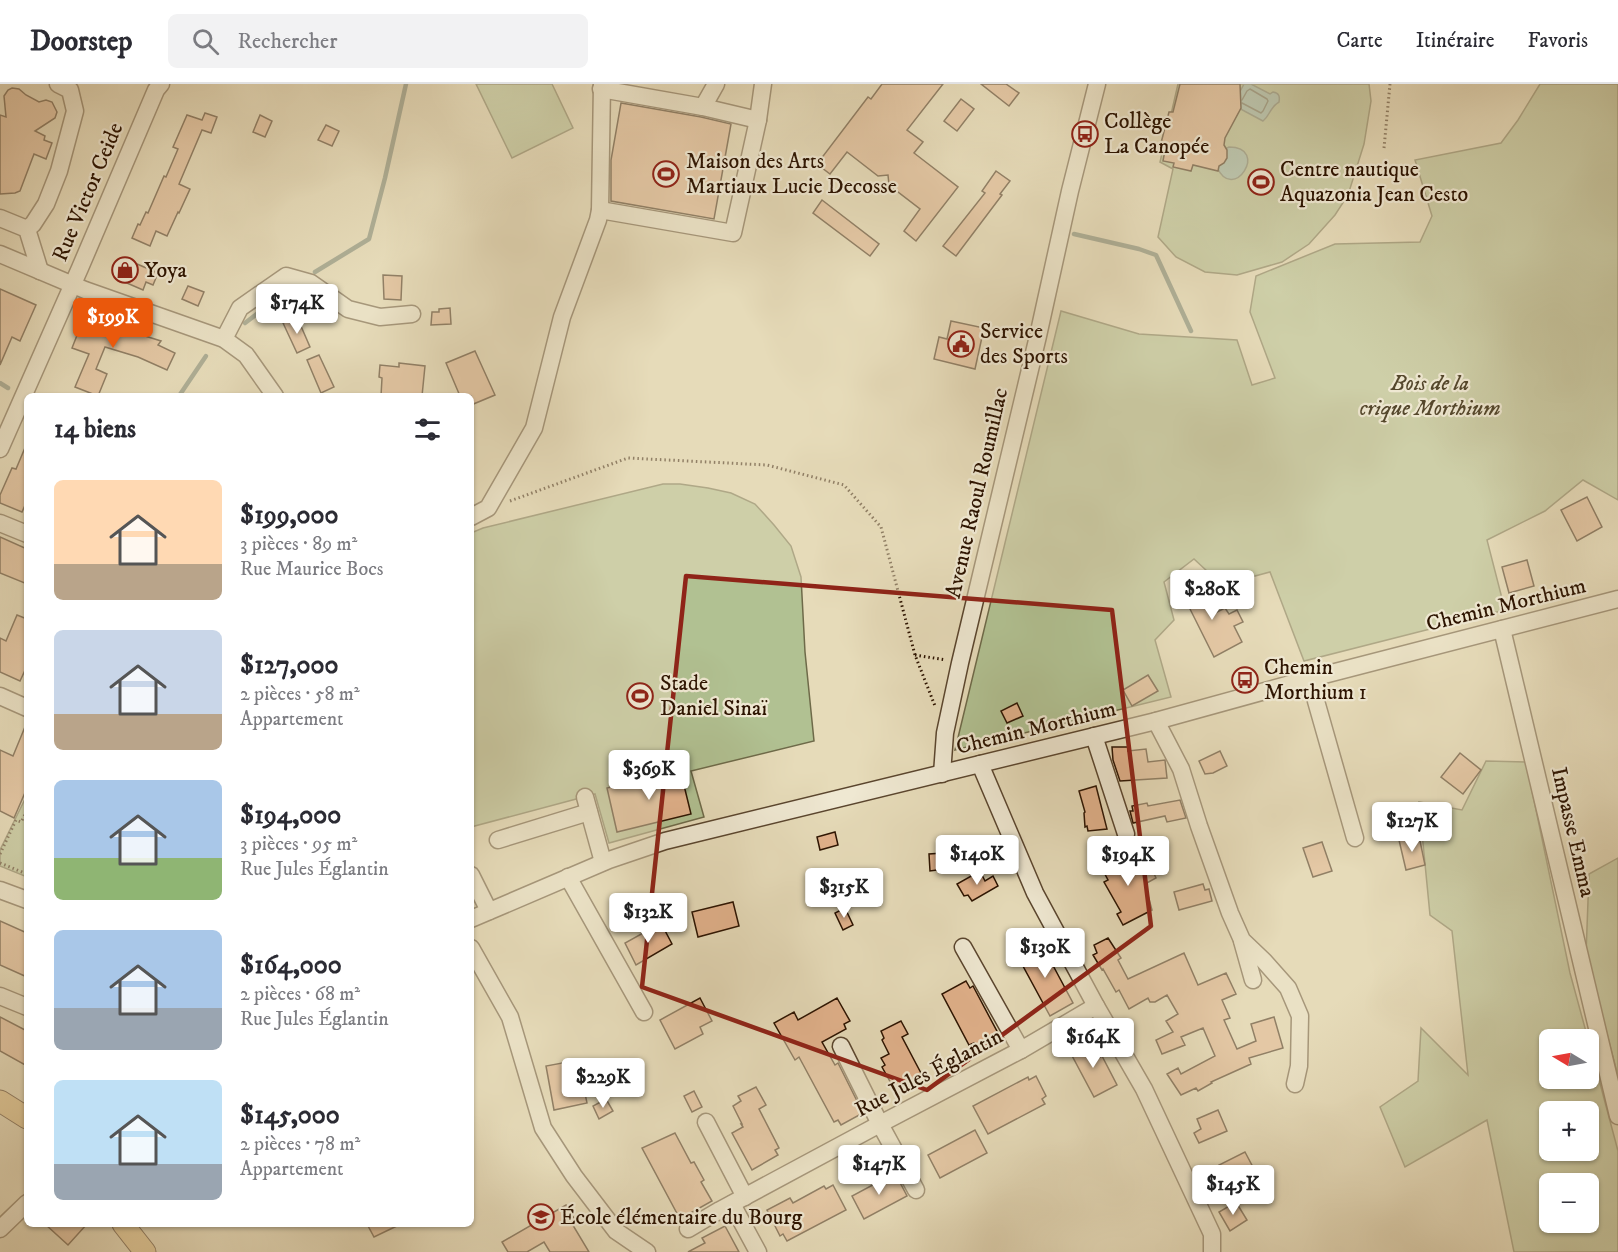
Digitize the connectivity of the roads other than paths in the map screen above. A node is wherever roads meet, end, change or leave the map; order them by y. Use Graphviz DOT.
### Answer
graph roads {
  1 [pos="58,84"];
  2 [pos="716,84"];
  3 [pos="763,84"];
  4 [pos="1098,84"];
  5 [pos="158,86"];
  6 [pos="601,86"];
  7 [pos="703,107"];
  8 [pos="758,120"];
  9 [pos="600,210"];
  10 [pos="0,218"];
  11 [pos="27,229"];
  12 [pos="0,254"];
  13 [pos="40,271"];
  14 [pos="73,285"];
  15 [pos="412,314"];
  16 [pos="224,339"];
  17 [pos="25,393"];
  18 [pos="273,393"];
  19 [pos="24,395"];
  20 [pos="0,449"];
  21 [pos="474,515"];
  22 [pos="0,523"];
  23 [pos="24,533"];
  24 [pos="1618,599"];
  25 [pos="1502,629"];
  26 [pos="1312,678"];
  27 [pos="0,696"];
  28 [pos="24,707"];
  29 [pos="1156,721"];
  30 [pos="1094,736"];
  31 [pos="980,764"];
  32 [pos="942,774"];
  33 [pos="1126,834"];
  34 [pos="1355,838"];
  35 [pos="498,840"];
  36 [pos="603,862"];
  37 [pos="568,878"];
  38 [pos="474,881"];
  39 [pos="0,890"];
  40 [pos="24,899"];
  41 [pos="489,911"];
  42 [pos="474,918"];
  43 [pos="1242,940"];
  44 [pos="963,947"];
  45 [pos="474,953"];
  46 [pos="1253,980"];
  47 [pos="0,996"];
  48 [pos="24,1006"];
  49 [pos="1096,1006"];
  50 [pos="644,1012"];
  51 [pos="841,1046"];
  52 [pos="1020,1050"];
  53 [pos="1295,1084"];
  54 [pos="0,1101"];
  55 [pos="24,1116"];
  56 [pos="1618,1116"];
  57 [pos="706,1122"];
  58 [pos="880,1124"];
  59 [pos="916,1190"];
  60 [pos="738,1201"];
  61 [pos="24,1206"];
  62 [pos="125,1227"];
  63 [pos="0,1229"];
  64 [pos="688,1229"];
  65 [pos="145,1252"];
  66 [pos="647,1252"];
  67 [pos="758,1252"];
  68 [pos="1212,1252"];
  1 -- 11 [label="street"];
  2 -- 7 [label="street"];
  3 -- 8 [label="street"];
  4 -- 32 [label="street, Avenue Raoul Roumillac"];
  5 -- 14 [label="street, Rue Victor Ceide"];
  6 -- 7 [label="street"];
  6 -- 9 [label="street"];
  7 -- 8 [label="street"];
  8 -- 9 [label="street"];
  9 -- 21 [label="street"];
  10 -- 11 [label="street"];
  11 -- 13 [label="street"];
  12 -- 13 [label="street"];
  13 -- 14 [label="street"];
  14 -- 16 [label="street"];
  14 -- 17 [label="street, Rue Victor Ceide"];
  15 -- 16 [label="street"];
  16 -- 18 [label="street"];
  19 -- 20 [label="street, Rue Victor Ceide"];
  22 -- 23 [label="street"];
  24 -- 25 [label="street, Chemin Morthium"];
  25 -- 26 [label="street, Chemin Morthium"];
  25 -- 56 [label="street, Impasse Emma"];
  26 -- 29 [label="street, Chemin Morthium"];
  26 -- 34 [label="street"];
  27 -- 28 [label="street"];
  29 -- 30 [label="street, Chemin Morthium"];
  29 -- 43 [label="street"];
  30 -- 31 [label="street, Chemin Morthium"];
  30 -- 33 [label="street"];
  31 -- 32 [label="street, Chemin Morthium"];
  31 -- 49 [label="street"];
  32 -- 36 [label="street, Chemin Morthium"];
  35 -- 36 [label="street"];
  36 -- 37 [label="street, Chemin Morthium"];
  37 -- 41 [label="street, Chemin Morthium"];
  37 -- 50 [label="street"];
  38 -- 41 [label="street"];
  39 -- 40 [label="street"];
  41 -- 42 [label="street, Chemin Morthium"];
  43 -- 46 [label="street"];
  43 -- 53 [label="street"];
  44 -- 52 [label="street"];
  45 -- 66 [label="street"];
  47 -- 48 [label="street"];
  49 -- 52 [label="street, Rue Jules Églantin"];
  49 -- 68 [label="street"];
  51 -- 58 [label="street"];
  52 -- 58 [label="street, Rue Jules Églantin"];
  54 -- 55 [label="main road"];
  57 -- 60 [label="street"];
  58 -- 59 [label="street"];
  58 -- 60 [label="street, Rue Jules Églantin"];
  60 -- 64 [label="street, Rue Jules Églantin"];
  60 -- 67 [label="street"];
  61 -- 63 [label="street"];
  62 -- 65 [label="main road"];
}
